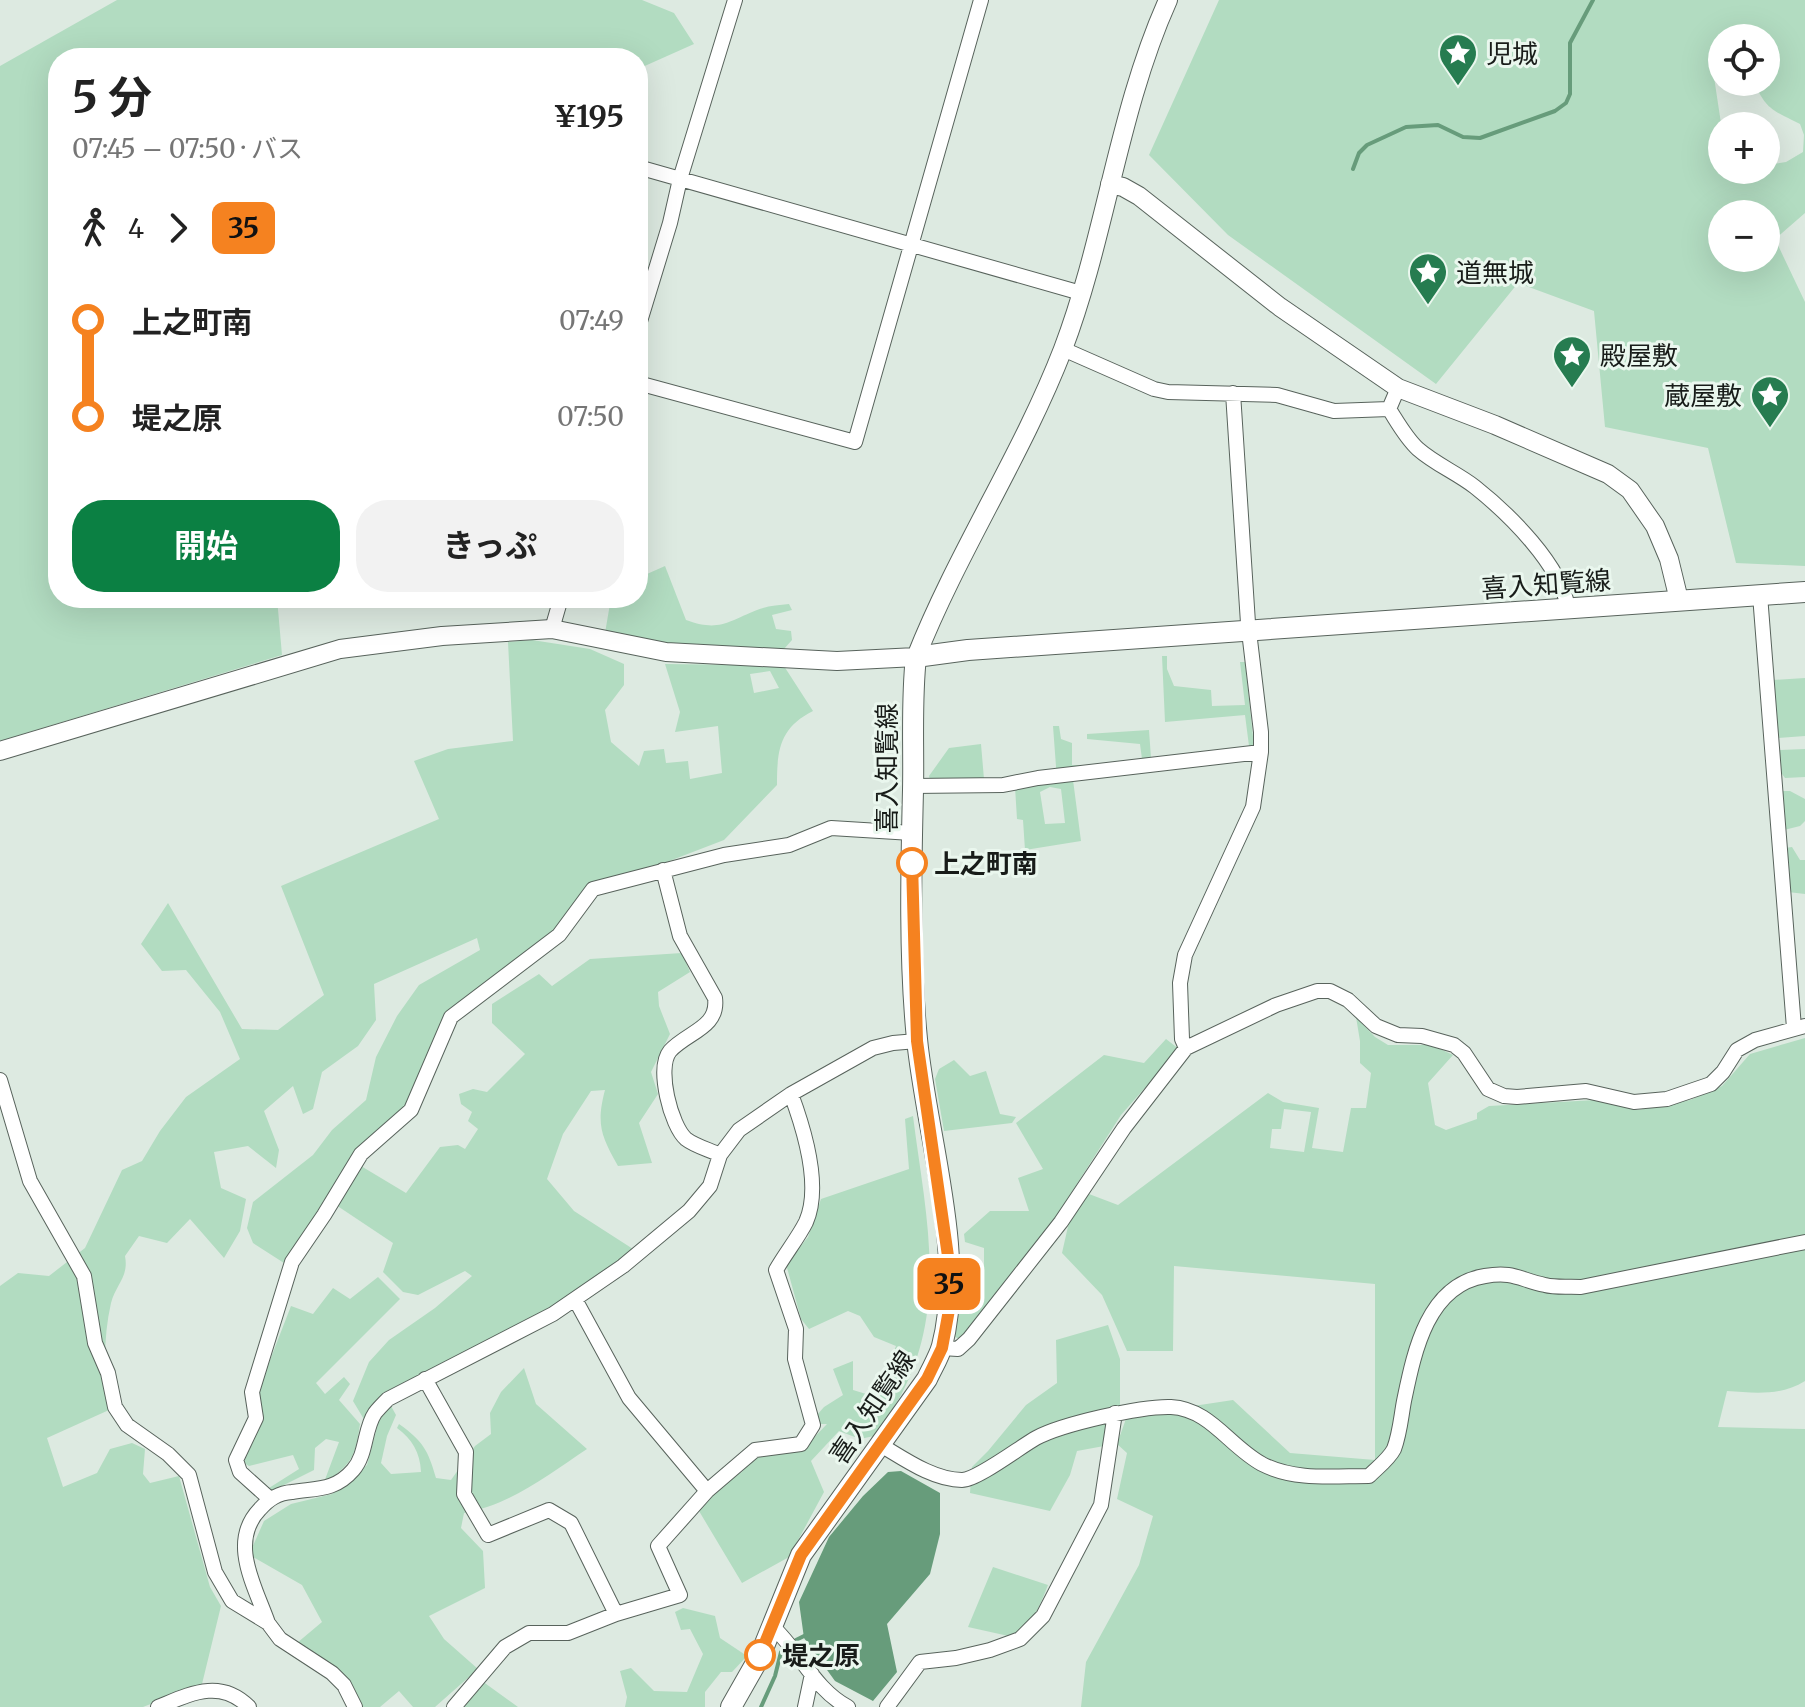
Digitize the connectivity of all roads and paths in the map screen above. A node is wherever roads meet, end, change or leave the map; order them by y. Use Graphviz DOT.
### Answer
graph roads {
  1 [pos="735,0"];
  2 [pos="981,0"];
  3 [pos="1168,0"];
  4 [pos="648,170"];
  5 [pos="680,179"];
  6 [pos="1110,184"];
  7 [pos="912,245"];
  8 [pos="1081,293"];
  9 [pos="648,295"];
  10 [pos="1063,349"];
  11 [pos="648,386"];
  12 [pos="1398,388"];
  13 [pos="1233,393"];
  14 [pos="1389,409"];
  15 [pos="1805,592"];
  16 [pos="1760,595"];
  17 [pos="1679,600"];
  18 [pos="558,608"];
  19 [pos="1568,608"];
  20 [pos="552,629"];
  21 [pos="1249,631"];
  22 [pos="916,657"];
  23 [pos="0,751"];
  24 [pos="1261,752"];
  25 [pos="913,786"];
  26 [pos="912,833"];
  27 [pos="663,870"];
  28 [pos="1799,1027"];
  29 [pos="917,1041"];
  30 [pos="1186,1048"];
  31 [pos="0,1080"];
  32 [pos="791,1094"];
  33 [pos="720,1155"];
  34 [pos="1805,1242"];
  35 [pos="576,1301"];
  36 [pos="942,1348"];
  37 [pos="425,1379"];
  38 [pos="1115,1413"];
  39 [pos="879,1444"];
  40 [pos="707,1491"];
  41 [pos="270,1499"];
  42 [pos="616,1614"];
  43 [pos="268,1623"];
  44 [pos="773,1627"];
  45 [pos="812,1674"];
  46 [pos="158,1707"];
  47 [pos="249,1707"];
  48 [pos="355,1707"];
  49 [pos="454,1707"];
  50 [pos="731,1707"];
  51 [pos="805,1707"];
  52 [pos="848,1707"];
  53 [pos="887,1707"];
  1 -- 5 [label="street"];
  2 -- 7 [label="street"];
  3 -- 6 [label="street"];
  4 -- 5 [label="street"];
  5 -- 7 [label="street"];
  5 -- 9 [label="street"];
  6 -- 8 [label="street"];
  6 -- 12 [label="street"];
  7 -- 8 [label="street"];
  7 -- 11 [label="street"];
  8 -- 10 [label="street"];
  10 -- 13 [label="street"];
  10 -- 22 [label="street"];
  12 -- 14 [label="street"];
  12 -- 17 [label="street"];
  13 -- 14 [label="street"];
  13 -- 21 [label="street"];
  14 -- 19 [label="street"];
  15 -- 16 [label="main road, 喜入知覧線"];
  16 -- 17 [label="main road, 喜入知覧線"];
  16 -- 28 [label="street"];
  17 -- 19 [label="main road, 喜入知覧線"];
  18 -- 20 [label="street"];
  19 -- 21 [label="main road, 喜入知覧線"];
  20 -- 22 [label="street"];
  20 -- 23 [label="street"];
  21 -- 22 [label="main road, 喜入知覧線"];
  21 -- 24 [label="street"];
  22 -- 25 [label="main road, 喜入知覧線"];
  24 -- 25 [label="street"];
  24 -- 30 [label="street"];
  25 -- 26 [label="main road, 喜入知覧線"];
  26 -- 27 [label="street"];
  26 -- 29 [label="main road, 喜入知覧線"];
  27 -- 33 [label="street"];
  27 -- 41 [label="street"];
  28 -- 30 [label="street"];
  29 -- 32 [label="street"];
  29 -- 36 [label="main road, 喜入知覧線"];
  30 -- 36 [label="street"];
  31 -- 43 [label="street"];
  32 -- 33 [label="street"];
  32 -- 40 [label="street"];
  33 -- 35 [label="street"];
  34 -- 38 [label="street"];
  35 -- 37 [label="street"];
  35 -- 40 [label="street"];
  36 -- 39 [label="main road, 喜入知覧線"];
  37 -- 41 [label="street"];
  37 -- 42 [label="street"];
  38 -- 39 [label="street"];
  38 -- 53 [label="street"];
  39 -- 44 [label="main road, 喜入知覧線"];
  40 -- 42 [label="street"];
  41 -- 43 [label="street"];
  42 -- 49 [label="street"];
  43 -- 48 [label="street"];
  44 -- 45 [label="street"];
  44 -- 50 [label="main road, 喜入知覧線"];
  45 -- 51 [label="street"];
  45 -- 52 [label="street"];
  46 -- 47 [label="street"];
}
